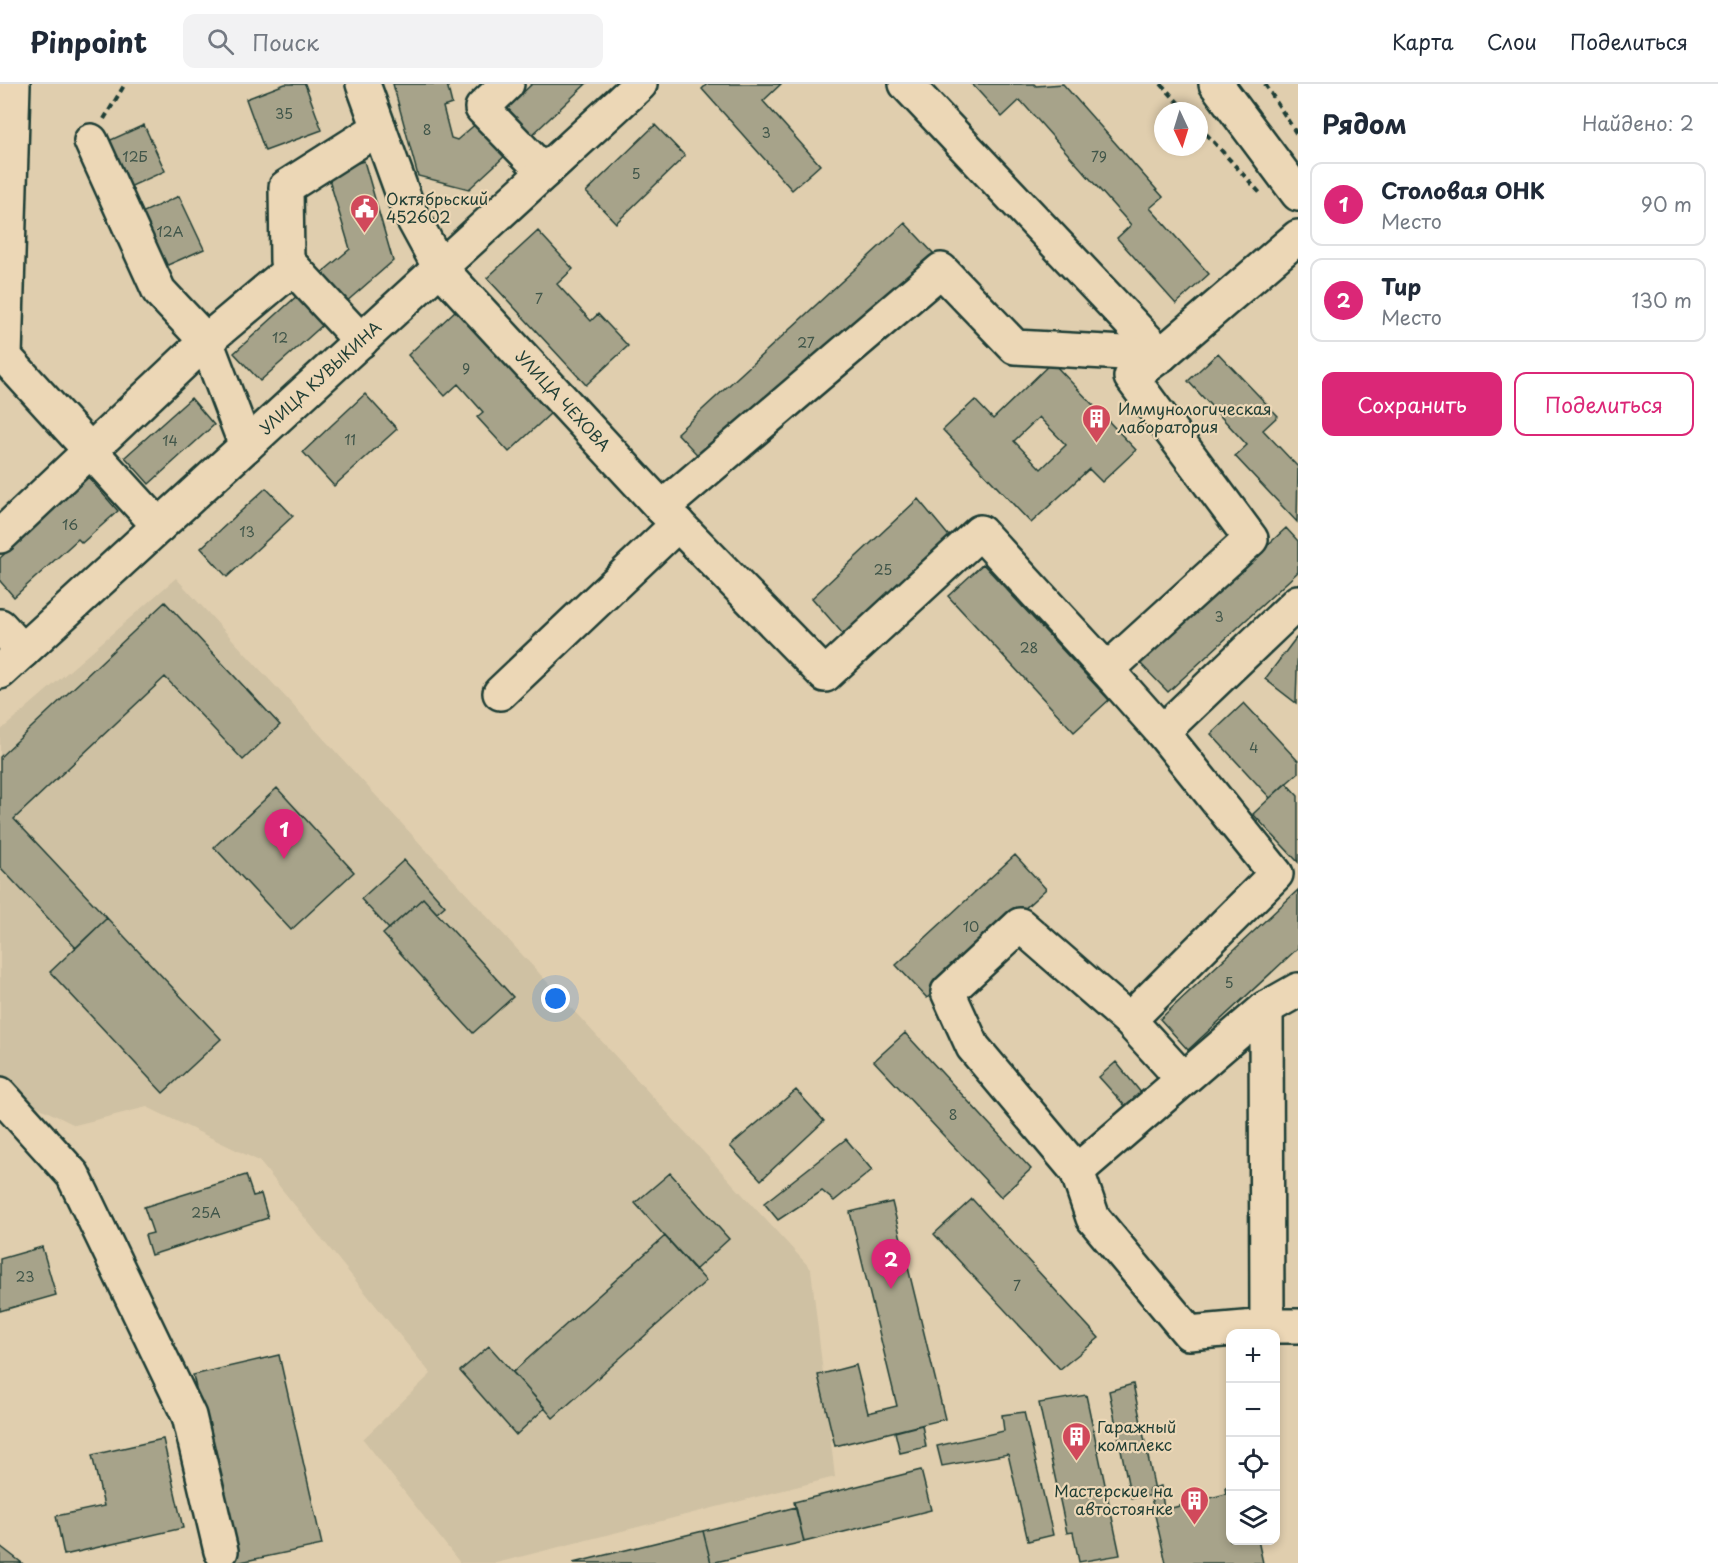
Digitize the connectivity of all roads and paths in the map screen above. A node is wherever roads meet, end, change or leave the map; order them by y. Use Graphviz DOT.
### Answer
graph roads {
  1 [pos="13,84"];
  2 [pos="125,84"];
  3 [pos="363,84"];
  4 [pos="507,84"];
  5 [pos="640,84"];
  6 [pos="906,84"];
  7 [pos="1161,84"];
  8 [pos="1216,84"];
  9 [pos="1265,84"];
  10 [pos="1178,102"];
  11 [pos="379,128"];
  12 [pos="1208,134"];
  13 [pos="1298,136"];
  14 [pos="91,141"];
  15 [pos="544,172"];
  16 [pos="1283,198"];
  17 [pos="1298,237"];
  18 [pos="293,268"];
  19 [pos="440,268"];
  20 [pos="206,341"];
  21 [pos="361,341"];
  22 [pos="1161,355"];
  23 [pos="246,446"];
  24 [pos="90,450"];
  25 [pos="670,516"];
  26 [pos="159,526"];
  27 [pos="0,536"];
  28 [pos="1298,602"];
  29 [pos="0,626"];
  30 [pos="12,662"];
  31 [pos="1107,670"];
  32 [pos="500,693"];
  33 [pos="1162,732"];
  34 [pos="1298,990"];
  35 [pos="1266,1008"];
  36 [pos="1129,1020"];
  37 [pos="1183,1079"];
  38 [pos="0,1094"];
  39 [pos="1077,1171"];
  40 [pos="1283,1326"];
  41 [pos="221,1551"];
  1 -- 24 [label="street"];
  2 -- 14 [label="path"];
  3 -- 11 [label="street, УЛИЦА ЧЕХОВА"];
  4 -- 15 [label="street"];
  5 -- 15 [label="street, УЛИЦА КУВЫКИНА"];
  6 -- 22 [label="street"];
  7 -- 10 [label="path"];
  8 -- 16 [label="street"];
  9 -- 13 [label="path"];
  11 -- 18 [label="street"];
  11 -- 19 [label="street, УЛИЦА ЧЕХОВА"];
  12 -- 16 [label="path"];
  14 -- 20 [label="street"];
  15 -- 19 [label="street, УЛИЦА КУВЫКИНА"];
  17 -- 22 [label="street"];
  18 -- 20 [label="street"];
  18 -- 21 [label="street"];
  19 -- 21 [label="street, УЛИЦА КУВЫКИНА"];
  19 -- 25 [label="street, УЛИЦА ЧЕХОВА"];
  20 -- 23 [label="street"];
  20 -- 24 [label="street"];
  21 -- 23 [label="street, УЛИЦА КУВЫКИНА"];
  22 -- 25 [label="street"];
  22 -- 31 [label="street"];
  23 -- 26 [label="street, УЛИЦА КУВЫКИНА"];
  24 -- 26 [label="street"];
  24 -- 27 [label="street"];
  25 -- 31 [label="street, УЛИЦА ЧЕХОВА"];
  25 -- 32 [label="street"];
  26 -- 30 [label="street, УЛИЦА КУВЫКИНА"];
  28 -- 33 [label="street"];
  29 -- 30 [label="street"];
  31 -- 33 [label="street"];
  33 -- 36 [label="street"];
  34 -- 35 [label="street"];
  35 -- 37 [label="street"];
  35 -- 40 [label="street"];
  36 -- 37 [label="street"];
  36 -- 39 [label="street"];
  37 -- 39 [label="street"];
  38 -- 41 [label="street"];
  39 -- 40 [label="street"];
}
